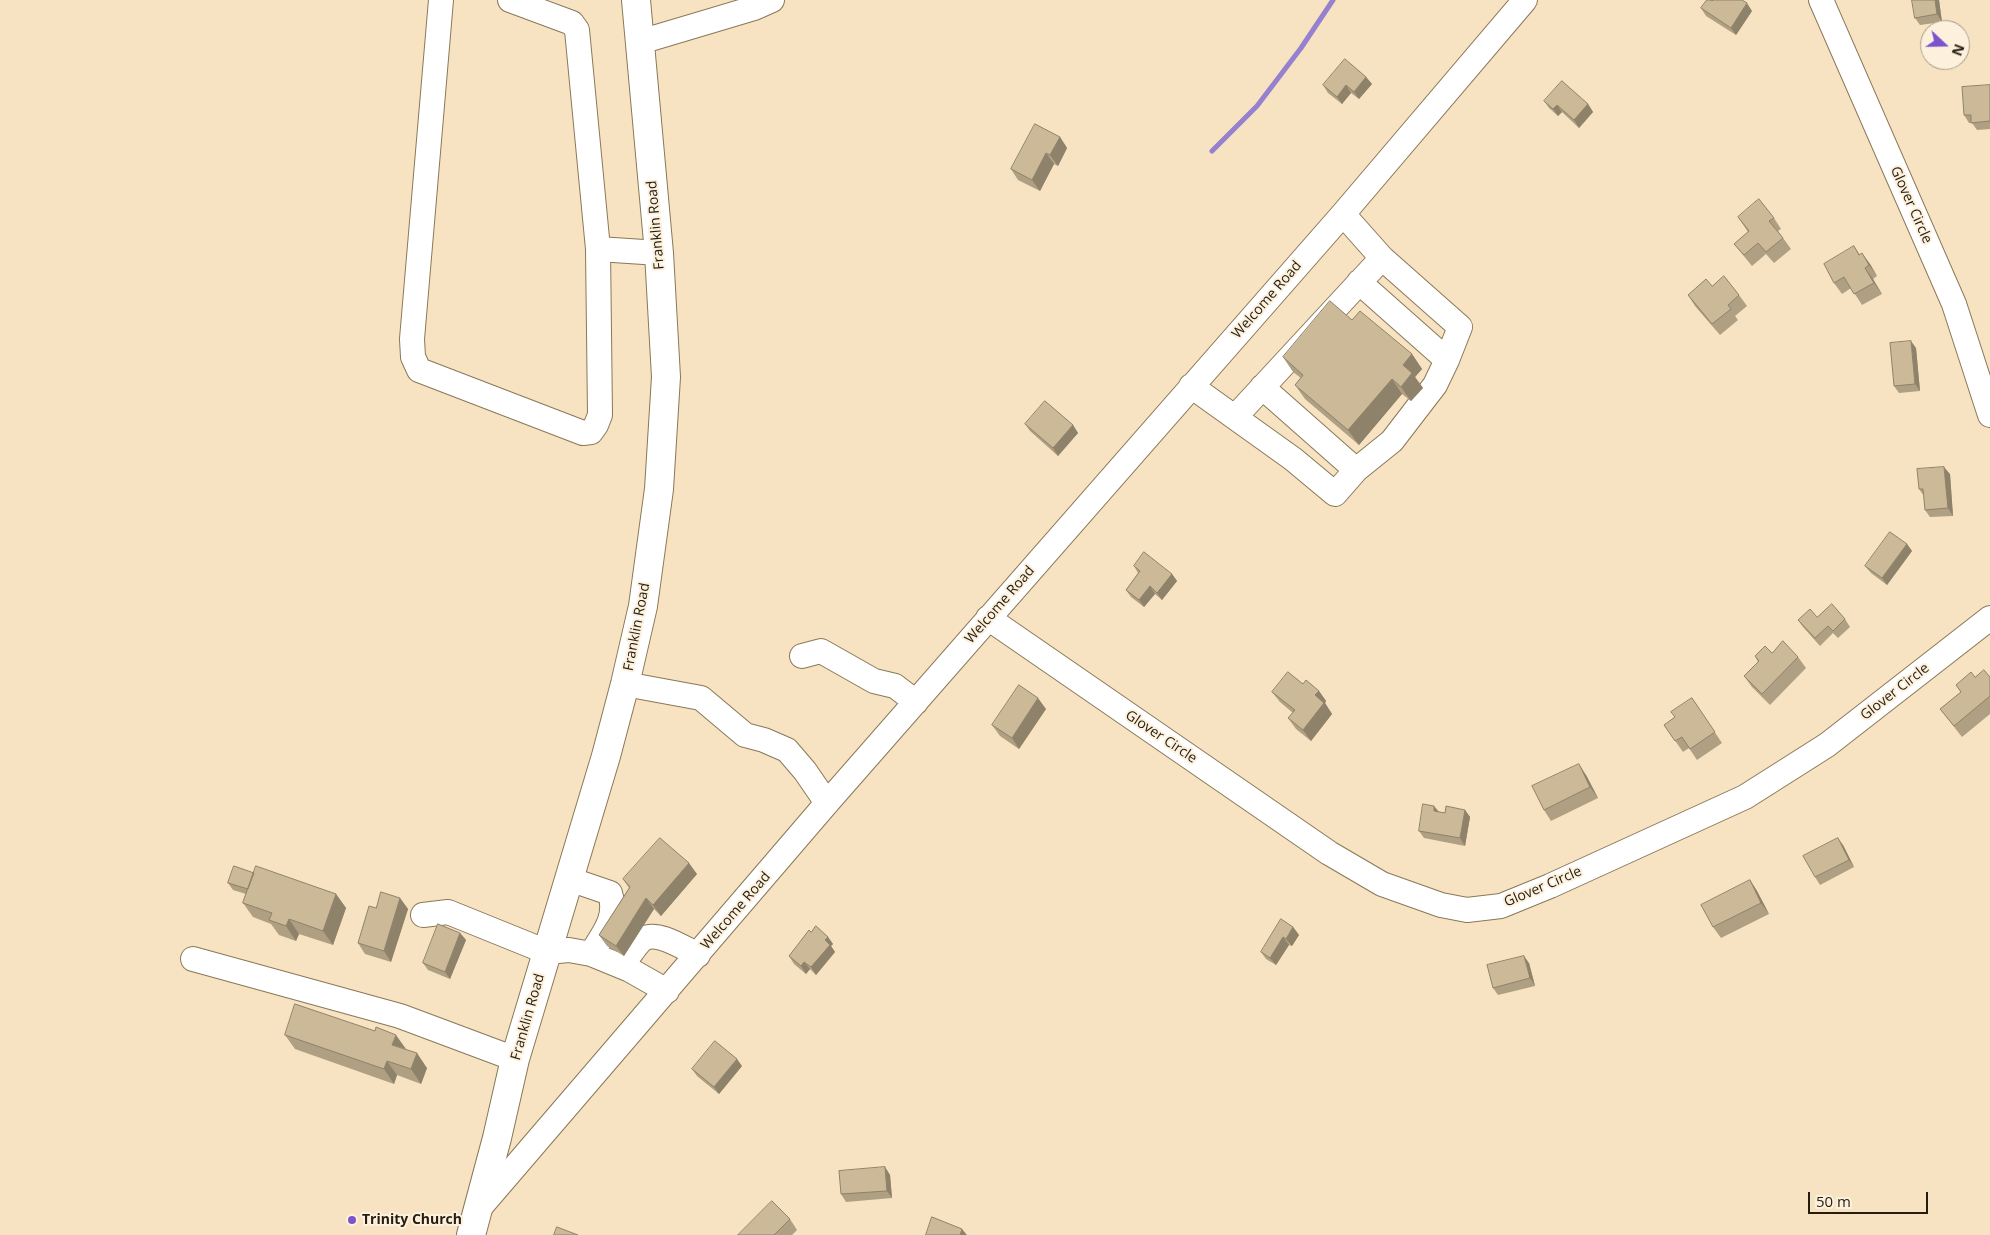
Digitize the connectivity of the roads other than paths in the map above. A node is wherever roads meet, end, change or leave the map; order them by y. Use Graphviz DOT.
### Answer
graph roads {
  1 [pos="440,0"];
  2 [pos="510,0"];
  3 [pos="636,0"];
  4 [pos="772,0"];
  5 [pos="1525,0"];
  6 [pos="1821,0"];
  7 [pos="640,42"];
  8 [pos="1343,214"];
  9 [pos="598,249"];
  10 [pos="658,253"];
  11 [pos="1382,258"];
  12 [pos="1359,282"];
  13 [pos="1448,360"];
  14 [pos="1192,386"];
  15 [pos="1262,387"];
  16 [pos="1990,415"];
  17 [pos="1235,417"];
  18 [pos="1356,470"];
  19 [pos="988,618"];
  20 [pos="1990,618"];
  21 [pos="802,656"];
  22 [pos="625,684"];
  23 [pos="916,702"];
  24 [pos="827,803"];
  25 [pos="569,879"];
  26 [pos="423,915"];
  27 [pos="547,952"];
  28 [pos="591,954"];
  29 [pos="698,955"];
  30 [pos="193,959"];
  31 [pos="622,966"];
  32 [pos="667,991"];
  33 [pos="515,1059"];
  34 [pos="474,1223"];
  1 -- 9 [label="street"];
  2 -- 9 [label="street"];
  3 -- 7 [label="main road, Franklin Road"];
  4 -- 7 [label="street"];
  5 -- 8 [label="street, Welcome Road"];
  6 -- 16 [label="street, Glover Circle"];
  7 -- 10 [label="main road, Franklin Road"];
  8 -- 11 [label="street"];
  8 -- 14 [label="street, Welcome Road"];
  9 -- 10 [label="street"];
  10 -- 22 [label="main road, Franklin Road"];
  11 -- 12 [label="street"];
  11 -- 13 [label="street"];
  12 -- 13 [label="street"];
  12 -- 15 [label="street"];
  13 -- 18 [label="street"];
  14 -- 17 [label="street"];
  14 -- 19 [label="street, Welcome Road"];
  15 -- 17 [label="street"];
  15 -- 18 [label="street"];
  17 -- 18 [label="street"];
  19 -- 20 [label="street, Glover Circle"];
  19 -- 23 [label="street, Welcome Road"];
  21 -- 23 [label="street"];
  22 -- 24 [label="street"];
  22 -- 25 [label="main road, Franklin Road"];
  23 -- 24 [label="street, Welcome Road"];
  24 -- 29 [label="street, Welcome Road"];
  25 -- 27 [label="main road, Franklin Road"];
  25 -- 28 [label="street"];
  26 -- 27 [label="street"];
  27 -- 28 [label="street"];
  27 -- 33 [label="main road, Franklin Road"];
  28 -- 31 [label="street"];
  29 -- 31 [label="street"];
  29 -- 32 [label="street, Welcome Road"];
  30 -- 33 [label="street"];
  31 -- 32 [label="street"];
  32 -- 34 [label="street, Welcome Road"];
  33 -- 34 [label="main road, Franklin Road"];
}
